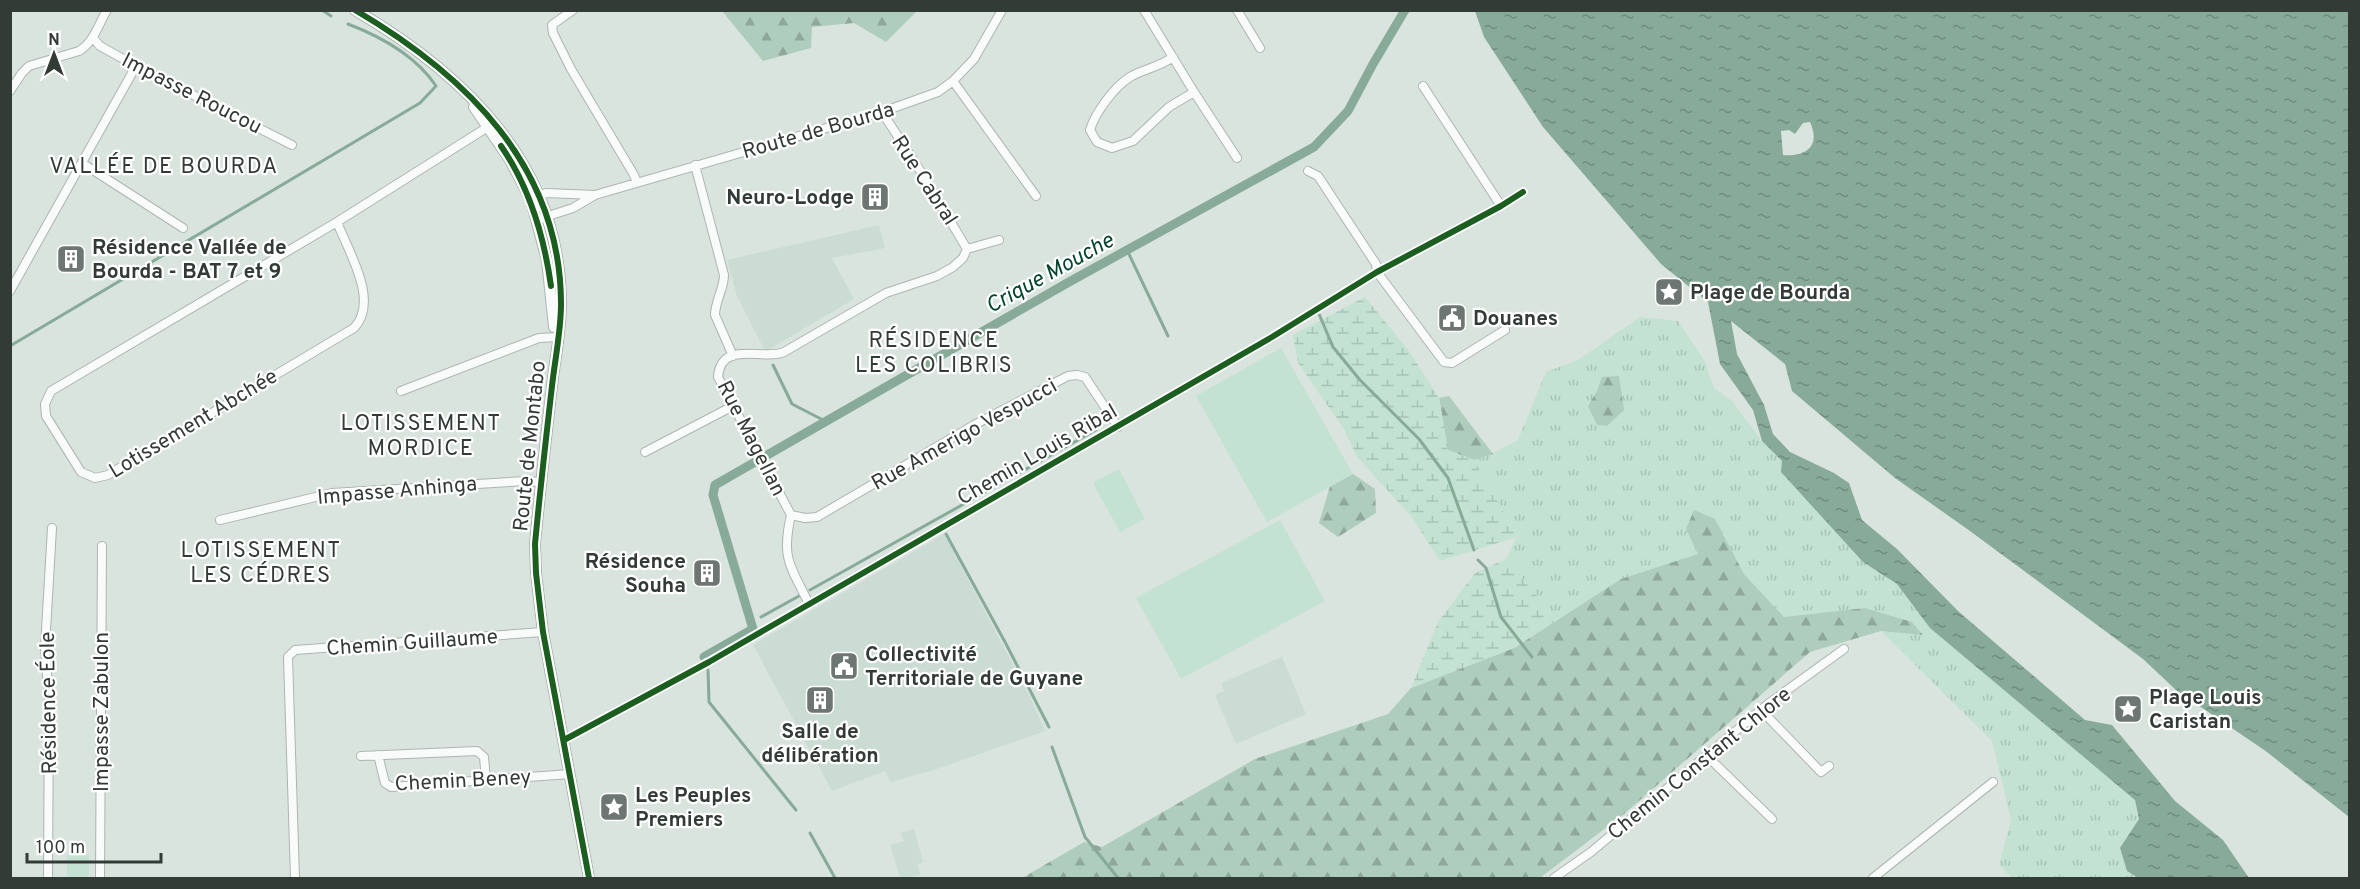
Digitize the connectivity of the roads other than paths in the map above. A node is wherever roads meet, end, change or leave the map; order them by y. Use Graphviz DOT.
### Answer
graph roads {
  1 [pos="107,10"];
  2 [pos="355,10"];
  3 [pos="573,10"];
  4 [pos="1002,10"];
  5 [pos="1144,10"];
  6 [pos="1237,10"];
  7 [pos="93,38"];
  8 [pos="1260,48"];
  9 [pos="1173,57"];
  10 [pos="136,66"];
  11 [pos="953,81"];
  12 [pos="1423,86"];
  13 [pos="10,91"];
  14 [pos="1194,92"];
  15 [pos="882,112"];
  16 [pos="492,125"];
  17 [pos="292,145"];
  18 [pos="1237,158"];
  19 [pos="82,163"];
  20 [pos="695,165"];
  21 [pos="1308,171"];
  22 [pos="637,183"];
  23 [pos="1523,192"];
  24 [pos="596,195"];
  25 [pos="1036,196"];
  26 [pos="535,197"];
  27 [pos="1501,206"];
  28 [pos="549,217"];
  29 [pos="536,218"];
  30 [pos="337,222"];
  31 [pos="183,228"];
  32 [pos="999,240"];
  33 [pos="967,249"];
  34 [pos="1377,272"];
  35 [pos="10,291"];
  36 [pos="1504,330"];
  37 [pos="558,337"];
  38 [pos="733,356"];
  39 [pos="401,391"];
  40 [pos="733,406"];
  41 [pos="1118,427"];
  42 [pos="645,452"];
  43 [pos="541,482"];
  44 [pos="791,515"];
  45 [pos="220,520"];
  46 [pos="52,528"];
  47 [pos="102,546"];
  48 [pos="809,604"];
  49 [pos="543,632"];
  50 [pos="1844,649"];
  51 [pos="1761,710"];
  52 [pos="564,740"];
  53 [pos="378,755"];
  54 [pos="361,756"];
  55 [pos="1707,756"];
  56 [pos="1829,766"];
  57 [pos="570,774"];
  58 [pos="486,780"];
  59 [pos="1993,782"];
  60 [pos="1772,819"];
  61 [pos="48,879"];
  62 [pos="100,879"];
  63 [pos="295,879"];
  64 [pos="589,879"];
  65 [pos="1554,879"];
  66 [pos="1874,879"];
  1 -- 7 [label="street"];
  2 -- 16 [label="main road, Route de Montabo"];
  3 -- 22 [label="street"];
  4 -- 11 [label="street, Route de Bourda"];
  5 -- 9 [label="street"];
  6 -- 8 [label="street"];
  7 -- 10 [label="street, Impasse Roucou"];
  7 -- 13 [label="street"];
  9 -- 14 [label="street"];
  9 -- 14 [label="street"];
  10 -- 17 [label="street, Impasse Roucou"];
  10 -- 19 [label="street"];
  11 -- 15 [label="street, Route de Bourda"];
  11 -- 25 [label="street"];
  12 -- 27 [label="street"];
  14 -- 18 [label="street"];
  15 -- 20 [label="street, Route de Bourda"];
  15 -- 33 [label="street, Rue Cabral"];
  16 -- 26 [label="main road, Route de Montabo"];
  16 -- 30 [label="street, Lotissement Abchée"];
  19 -- 31 [label="street"];
  19 -- 35 [label="street"];
  20 -- 22 [label="street, Route de Bourda"];
  20 -- 38 [label="street"];
  21 -- 34 [label="street"];
  22 -- 24 [label="street, Route de Bourda"];
  23 -- 27 [label="street, Chemin Louis Ribal"];
  24 -- 26 [label="street, Route de Bourda"];
  24 -- 28 [label="street, Route de Bourda"];
  26 -- 28 [label="main road, Route de Montabo"];
  26 -- 29 [label="main road, Route de Montabo"];
  27 -- 34 [label="street, Chemin Louis Ribal"];
  28 -- 29 [label="street, Route de Bourda"];
  28 -- 37 [label="main road, Route de Montabo"];
  29 -- 37 [label="main road, Route de Montabo"];
  30 -- 30 [label="street, Lotissement Abchée"];
  32 -- 33 [label="street, Rue Magellan"];
  33 -- 38 [label="street, Rue Magellan"];
  34 -- 36 [label="street"];
  34 -- 41 [label="street, Chemin Louis Ribal"];
  37 -- 39 [label="street"];
  37 -- 43 [label="main road, Route de Montabo"];
  38 -- 40 [label="street, Rue Magellan"];
  40 -- 42 [label="street"];
  40 -- 44 [label="street, Rue Magellan"];
  41 -- 44 [label="street, Rue Amerigo Vespucci"];
  41 -- 48 [label="street, Chemin Louis Ribal"];
  43 -- 45 [label="street, Impasse Anhinga"];
  43 -- 49 [label="main road, Route de Montabo"];
  44 -- 48 [label="street, Rue Magellan"];
  46 -- 61 [label="street, Résidence Éole"];
  47 -- 62 [label="street, Impasse Zabulon"];
  48 -- 52 [label="street, Chemin Louis Ribal"];
  49 -- 52 [label="main road, Route de Montabo"];
  49 -- 63 [label="street, Chemin Guillaume"];
  50 -- 51 [label="street, Chemin Constant Chlore"];
  51 -- 55 [label="street, Chemin Constant Chlore"];
  51 -- 56 [label="street"];
  52 -- 57 [label="main road, Route de Montabo"];
  53 -- 54 [label="street"];
  53 -- 58 [label="street"];
  53 -- 58 [label="street, Chemin Beney"];
  55 -- 60 [label="street"];
  55 -- 65 [label="street, Chemin Constant Chlore"];
  57 -- 58 [label="street, Chemin Beney"];
  57 -- 64 [label="main road, Route de Montabo"];
  59 -- 66 [label="street"];
}
